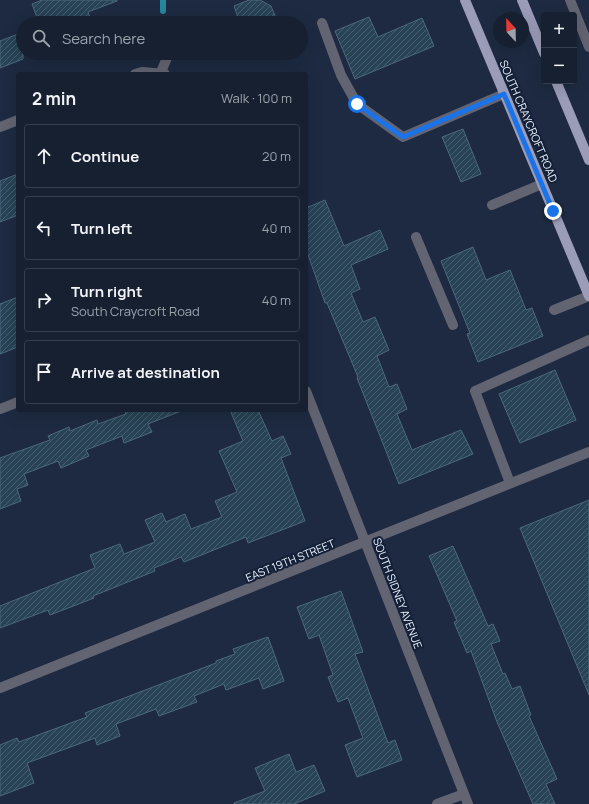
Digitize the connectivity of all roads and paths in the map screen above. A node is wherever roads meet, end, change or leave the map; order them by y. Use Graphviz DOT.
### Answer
graph roads {
  1 [pos="465,0"];
  2 [pos="522,0"];
  3 [pos="570,0"];
  4 [pos="322,23"];
  5 [pos="542,48"];
  6 [pos="589,48"];
  7 [pos="167,60"];
  8 [pos="163,72"];
  9 [pos="557,84"];
  10 [pos="504,94"];
  11 [pos="16,121"];
  12 [pos="0,127"];
  13 [pos="589,160"];
  14 [pos="542,184"];
  15 [pos="492,205"];
  16 [pos="416,237"];
  17 [pos="589,296"];
  18 [pos="554,310"];
  19 [pos="453,325"];
  20 [pos="589,340"];
  21 [pos="308,396"];
  22 [pos="16,403"];
  23 [pos="0,409"];
  24 [pos="589,452"];
  25 [pos="510,484"];
  26 [pos="365,543"];
  27 [pos="0,688"];
  28 [pos="464,794"];
  29 [pos="438,804"];
  30 [pos="468,804"];
  1 -- 10 [label="main road, SOUTH CRAYCROFT ROAD"];
  2 -- 5 [label="main road"];
  3 -- 6 [label="street"];
  4 -- 10 [label="street"];
  7 -- 8 [label="street"];
  9 -- 13 [label="main road"];
  10 -- 14 [label="main road, SOUTH CRAYCROFT ROAD"];
  11 -- 12 [label="street"];
  14 -- 15 [label="street"];
  14 -- 17 [label="main road, SOUTH CRAYCROFT ROAD"];
  16 -- 19 [label="street"];
  17 -- 18 [label="street"];
  20 -- 25 [label="street"];
  21 -- 26 [label="street, SOUTH SIDNEY AVENUE"];
  22 -- 23 [label="street"];
  24 -- 25 [label="street, EAST 19TH STREET"];
  25 -- 26 [label="street, EAST 19TH STREET"];
  26 -- 27 [label="street, EAST 19TH STREET"];
  26 -- 28 [label="street, SOUTH SIDNEY AVENUE"];
  28 -- 29 [label="street"];
  28 -- 30 [label="street, SOUTH SIDNEY AVENUE"];
}
